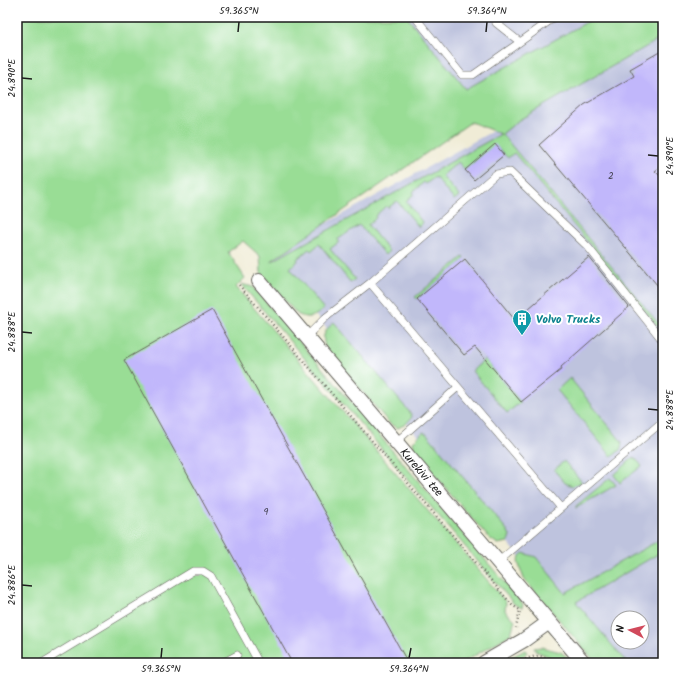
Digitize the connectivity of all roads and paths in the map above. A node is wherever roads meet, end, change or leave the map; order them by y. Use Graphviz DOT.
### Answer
graph roads {
  1 [pos="415,17"];
  2 [pos="555,17"];
  3 [pos="496,23"];
  4 [pos="520,42"];
  5 [pos="259,281"];
  6 [pos="370,283"];
  7 [pos="239,285"];
  8 [pos="306,337"];
  9 [pos="663,341"];
  10 [pos="458,387"];
  11 [pos="663,421"];
  12 [pos="396,442"];
  13 [pos="561,508"];
  14 [pos="498,562"];
  15 [pos="549,622"];
  16 [pos="524,640"];
  17 [pos="237,655"];
  18 [pos="42,663"];
  19 [pos="222,663"];
  20 [pos="259,663"];
  21 [pos="484,663"];
  22 [pos="518,663"];
  23 [pos="559,663"];
  24 [pos="584,663"];
  1 -- 4 [label="lane"];
  2 -- 4 [label="lane"];
  3 -- 4 [label="lane"];
  5 -- 8 [label="street, Kurekivi tee"];
  6 -- 8 [label="lane"];
  6 -- 9 [label="lane"];
  6 -- 10 [label="lane"];
  7 -- 16 [label="path"];
  8 -- 12 [label="street, Kurekivi tee"];
  10 -- 12 [label="lane"];
  10 -- 13 [label="lane"];
  11 -- 13 [label="lane"];
  12 -- 14 [label="street, Kurekivi tee"];
  13 -- 14 [label="lane"];
  14 -- 15 [label="street, Kurekivi tee"];
  15 -- 16 [label="street"];
  15 -- 24 [label="street, Kurekivi tee"];
  16 -- 21 [label="street"];
  17 -- 19 [label="lane"];
  18 -- 20 [label="lane"];
  22 -- 23 [label="path"];
}
